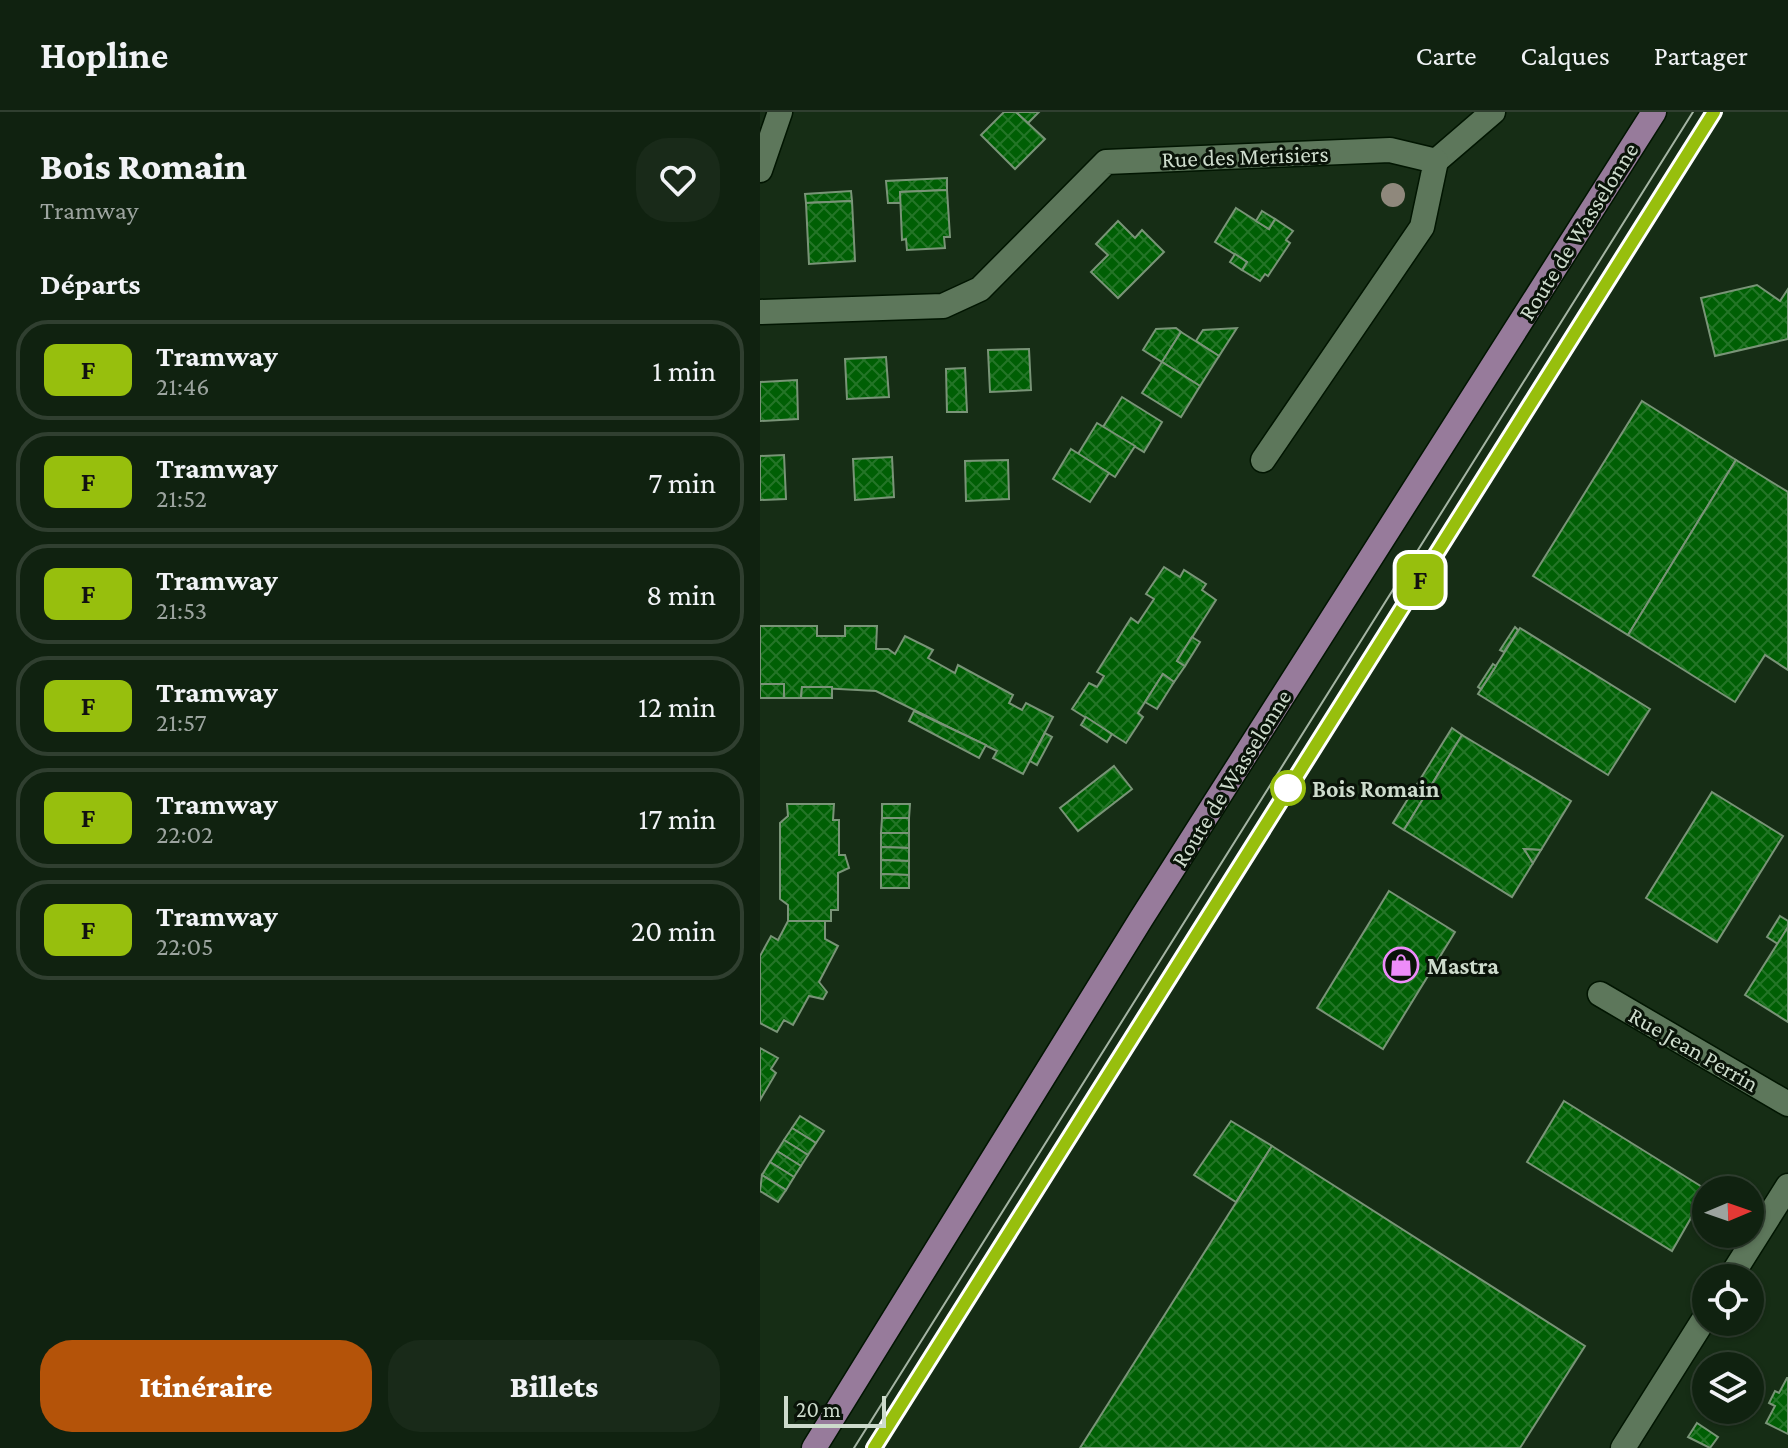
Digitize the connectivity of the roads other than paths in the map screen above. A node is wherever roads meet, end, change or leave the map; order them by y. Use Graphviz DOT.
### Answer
graph roads {
  1 [pos="780,112"];
  2 [pos="1493,112"];
  3 [pos="1654,112"];
  4 [pos="1436,161"];
  5 [pos="760,170"];
  6 [pos="760,312"];
  7 [pos="1263,460"];
  8 [pos="1600,994"];
  9 [pos="1788,1104"];
  10 [pos="1788,1186"];
  11 [pos="1739,1264"];
  12 [pos="1693,1336"];
  13 [pos="814,1448"];
  14 [pos="1623,1448"];
  1 -- 5 [label="street"];
  2 -- 4 [label="street"];
  3 -- 13 [label="main road, Route de Wasselonne"];
  4 -- 6 [label="street, Rue des Merisiers"];
  4 -- 7 [label="street"];
  8 -- 9 [label="street, Rue Jean Perrin"];
  10 -- 11 [label="street"];
  12 -- 14 [label="street"];
}
